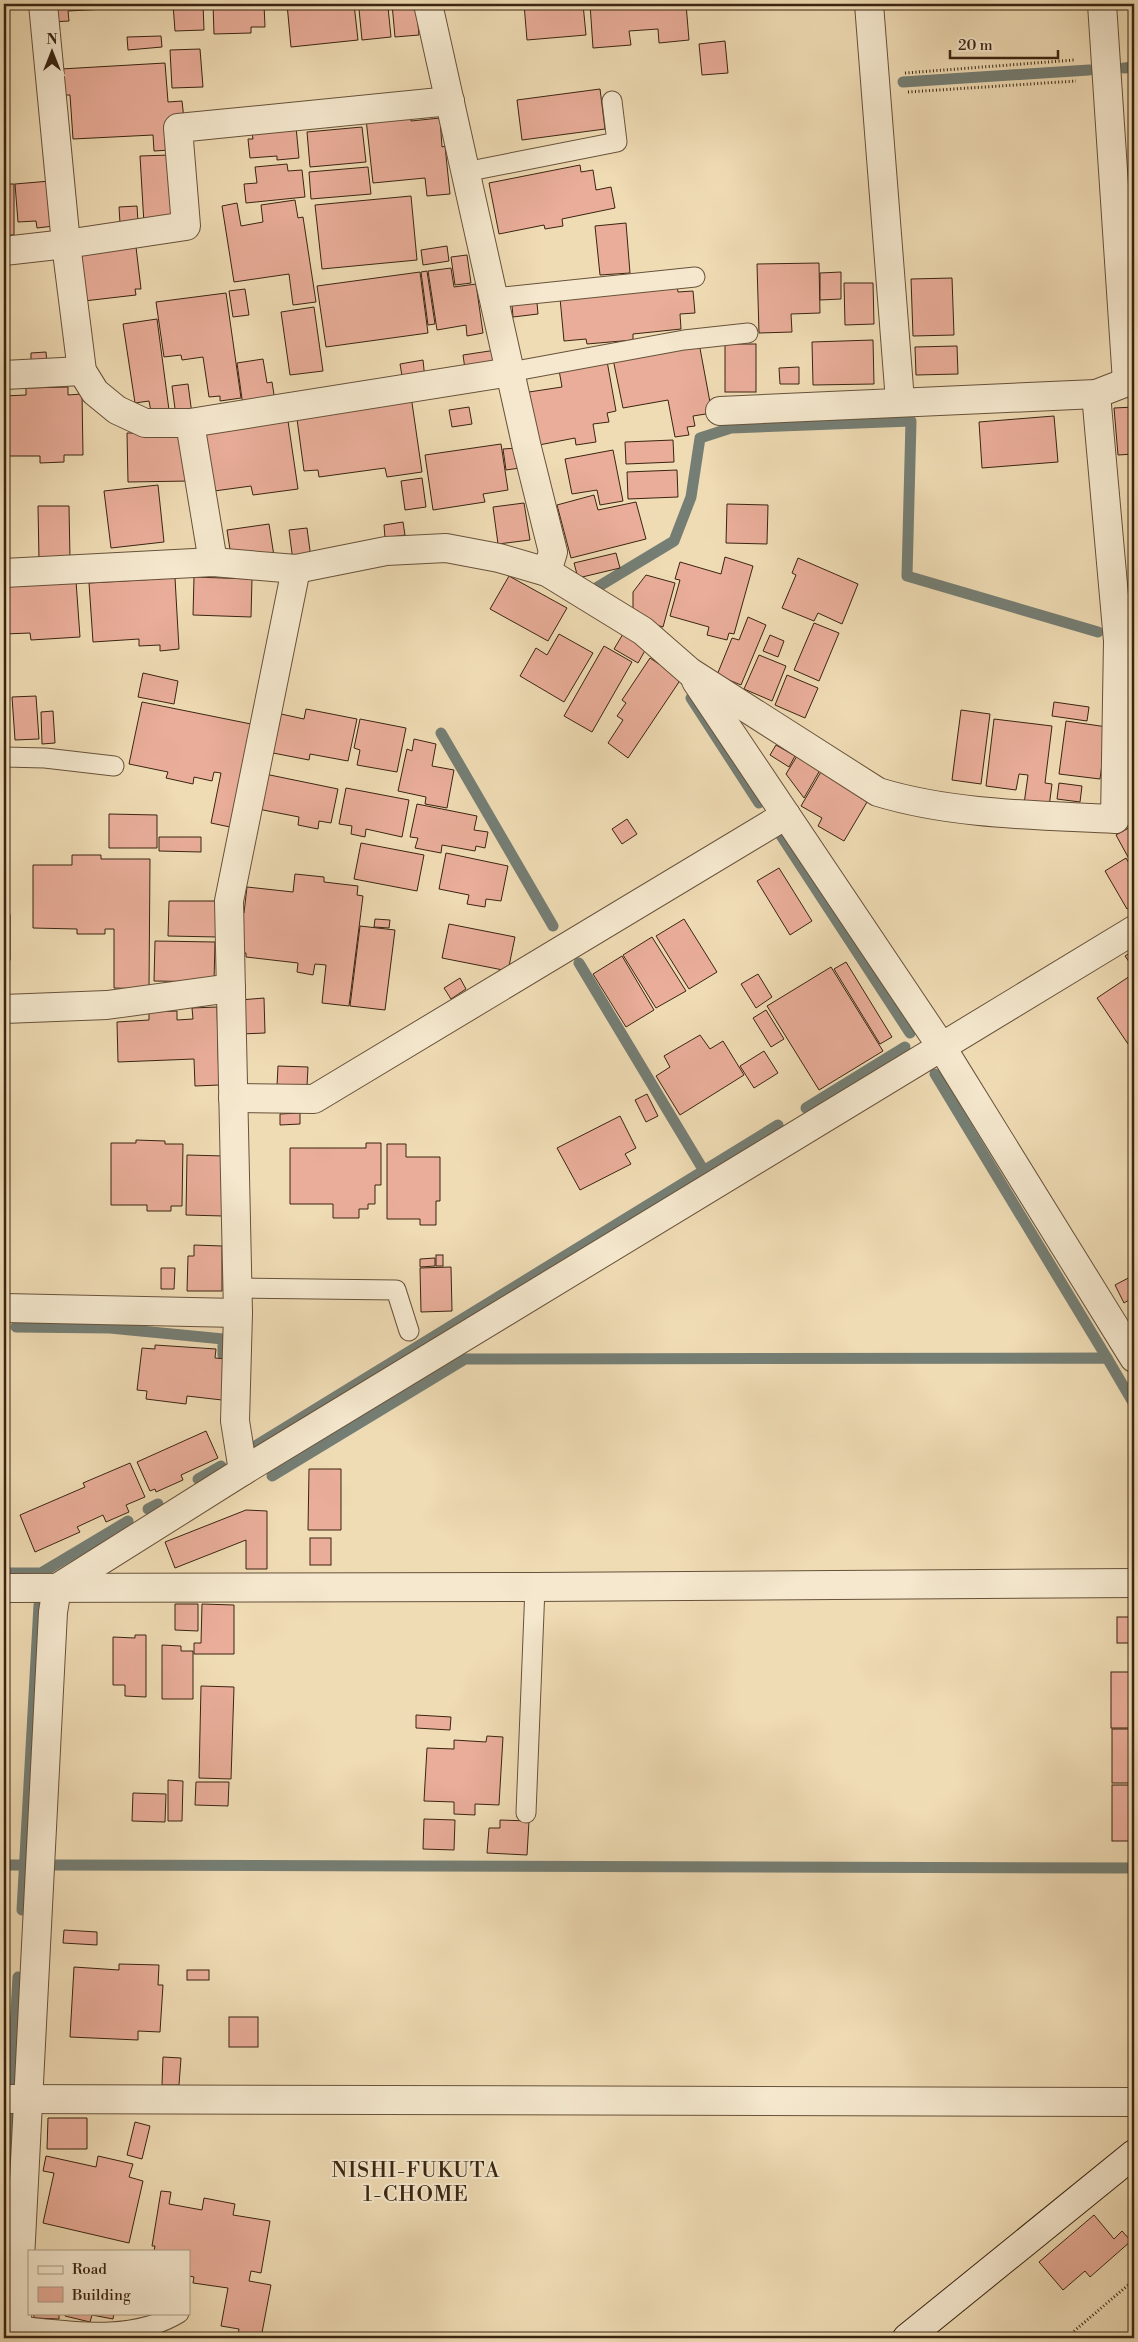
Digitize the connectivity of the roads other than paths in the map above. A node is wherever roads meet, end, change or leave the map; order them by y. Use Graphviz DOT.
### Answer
graph roads {
  1 [pos="43,4"];
  2 [pos="428,4"];
  3 [pos="869,4"];
  4 [pos="1102,4"];
  5 [pos="450,101"];
  6 [pos="612,101"];
  7 [pos="465,172"];
  8 [pos="66,244"];
  9 [pos="4,251"];
  10 [pos="695,278"];
  11 [pos="494,298"];
  12 [pos="748,333"];
  13 [pos="82,370"];
  14 [pos="510,372"];
  15 [pos="4,375"];
  16 [pos="1131,382"];
  17 [pos="1096,394"];
  18 [pos="900,401"];
  19 [pos="720,411"];
  20 [pos="190,423"];
  21 [pos="212,562"];
  22 [pos="296,569"];
  23 [pos="547,572"];
  24 [pos="4,573"];
  25 [pos="690,672"];
  26 [pos="4,757"];
  27 [pos="114,766"];
  28 [pos="786,815"];
  29 [pos="1134,930"];
  30 [pos="231,988"];
  31 [pos="4,1009"];
  32 [pos="941,1046"];
  33 [pos="233,1098"];
  34 [pos="238,1300"];
  35 [pos="4,1308"];
  36 [pos="409,1331"];
  37 [pos="1134,1358"];
  38 [pos="243,1472"];
  39 [pos="1134,1583"];
  40 [pos="534,1587"];
  41 [pos="4,1588"];
  42 [pos="57,1588"];
  43 [pos="526,1813"];
  44 [pos="16,2099"];
  45 [pos="1134,2102"];
  46 [pos="1134,2154"];
  47 [pos="178,2314"];
  48 [pos="16,2332"];
  49 [pos="908,2338"];
  1 -- 8 [label="street"];
  2 -- 5 [label="street"];
  3 -- 18 [label="street"];
  4 -- 16 [label="street"];
  5 -- 7 [label="street"];
  5 -- 8 [label="street"];
  6 -- 7 [label="lane"];
  7 -- 11 [label="street"];
  8 -- 9 [label="street"];
  8 -- 13 [label="street"];
  10 -- 11 [label="lane"];
  11 -- 14 [label="street"];
  12 -- 14 [label="lane"];
  13 -- 15 [label="street"];
  13 -- 20 [label="street"];
  14 -- 20 [label="street"];
  14 -- 23 [label="street"];
  16 -- 17 [label="street"];
  17 -- 18 [label="street"];
  17 -- 25 [label="street"];
  18 -- 19 [label="street"];
  20 -- 21 [label="street"];
  21 -- 22 [label="street"];
  21 -- 24 [label="street"];
  22 -- 23 [label="street"];
  22 -- 30 [label="street"];
  23 -- 25 [label="street"];
  25 -- 28 [label="street"];
  26 -- 27 [label="lane"];
  28 -- 32 [label="street"];
  28 -- 33 [label="street"];
  29 -- 32 [label="street"];
  30 -- 31 [label="street"];
  30 -- 33 [label="street"];
  32 -- 37 [label="street"];
  32 -- 38 [label="street"];
  33 -- 34 [label="street"];
  34 -- 35 [label="street"];
  34 -- 36 [label="lane"];
  34 -- 38 [label="street"];
  38 -- 42 [label="street"];
  39 -- 40 [label="street"];
  40 -- 42 [label="street"];
  40 -- 43 [label="lane"];
  41 -- 42 [label="street"];
  42 -- 44 [label="street"];
  44 -- 45 [label="street"];
  44 -- 48 [label="street"];
  46 -- 49 [label="street"];
  47 -- 48 [label="lane"];
}
